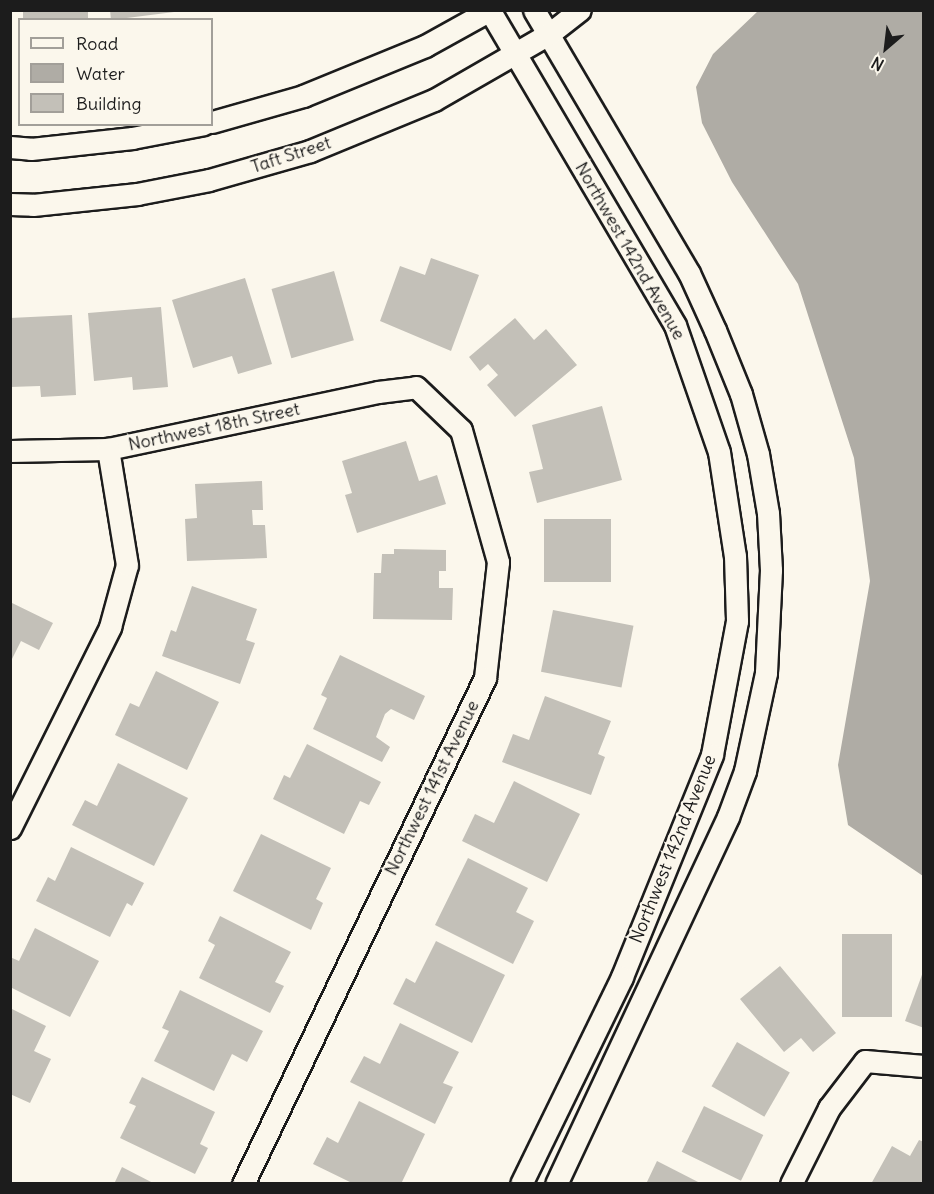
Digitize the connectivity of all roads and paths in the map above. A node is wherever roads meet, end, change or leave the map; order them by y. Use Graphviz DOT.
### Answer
graph roads {
  1 [pos="534,10"];
  2 [pos="580,10"];
  3 [pos="490,11"];
  4 [pos="549,34"];
  5 [pos="515,54"];
  6 [pos="213,122"];
  7 [pos="193,126"];
  8 [pos="10,147"];
  9 [pos="10,204"];
  10 [pos="416,387"];
  11 [pos="108,449"];
  12 [pos="10,451"];
  13 [pos="10,828"];
  14 [pos="924,1066"];
  15 [pos="243,1184"];
  16 [pos="521,1184"];
  17 [pos="556,1184"];
  18 [pos="791,1184"];
  1 -- 4 [label="street, Northwest 142nd Avenue"];
  2 -- 4 [label="street"];
  3 -- 5 [label="street, Northwest 142nd Avenue"];
  3 -- 6 [label="street"];
  4 -- 5 [label="street, Taft Street"];
  4 -- 17 [label="street, Northwest 142nd Avenue"];
  5 -- 9 [label="street, Taft Street"];
  5 -- 16 [label="street, Northwest 142nd Avenue"];
  7 -- 8 [label="street"];
  10 -- 11 [label="street, Northwest 18th Street"];
  10 -- 15 [label="street, Northwest 141st Avenue"];
  11 -- 12 [label="street, Northwest 18th Street"];
  11 -- 13 [label="street"];
  14 -- 18 [label="street"];
}
